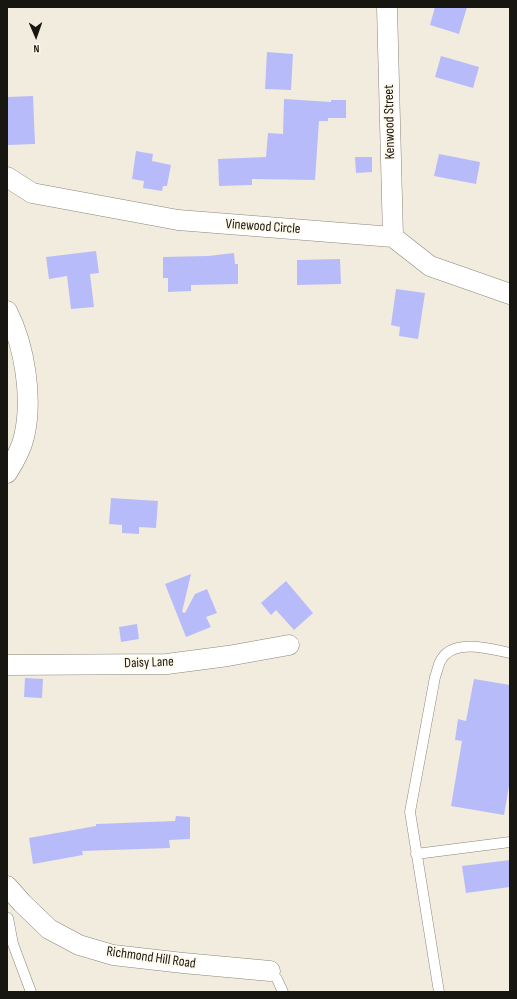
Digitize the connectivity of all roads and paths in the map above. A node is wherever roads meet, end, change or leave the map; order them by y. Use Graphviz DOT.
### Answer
graph roads {
  1 [pos="388,7"];
  2 [pos="7,177"];
  3 [pos="393,237"];
  4 [pos="510,294"];
  5 [pos="7,311"];
  6 [pos="7,473"];
  7 [pos="289,645"];
  8 [pos="510,652"];
  9 [pos="7,665"];
  10 [pos="510,842"];
  11 [pos="416,854"];
  12 [pos="7,886"];
  13 [pos="13,912"];
  14 [pos="270,971"];
  15 [pos="31,992"];
  16 [pos="283,992"];
  17 [pos="439,992"];
  1 -- 3 [label="street, Kenwood Street"];
  2 -- 3 [label="street, Vinewood Circle"];
  3 -- 4 [label="street"];
  5 -- 6 [label="street"];
  7 -- 9 [label="street, Daisy Lane"];
  8 -- 11 [label="lane"];
  10 -- 11 [label="lane"];
  11 -- 17 [label="lane"];
  12 -- 13 [label="street, Richmond Hill Road"];
  13 -- 14 [label="street, Richmond Hill Road"];
  13 -- 15 [label="lane"];
  14 -- 16 [label="lane"];
}
